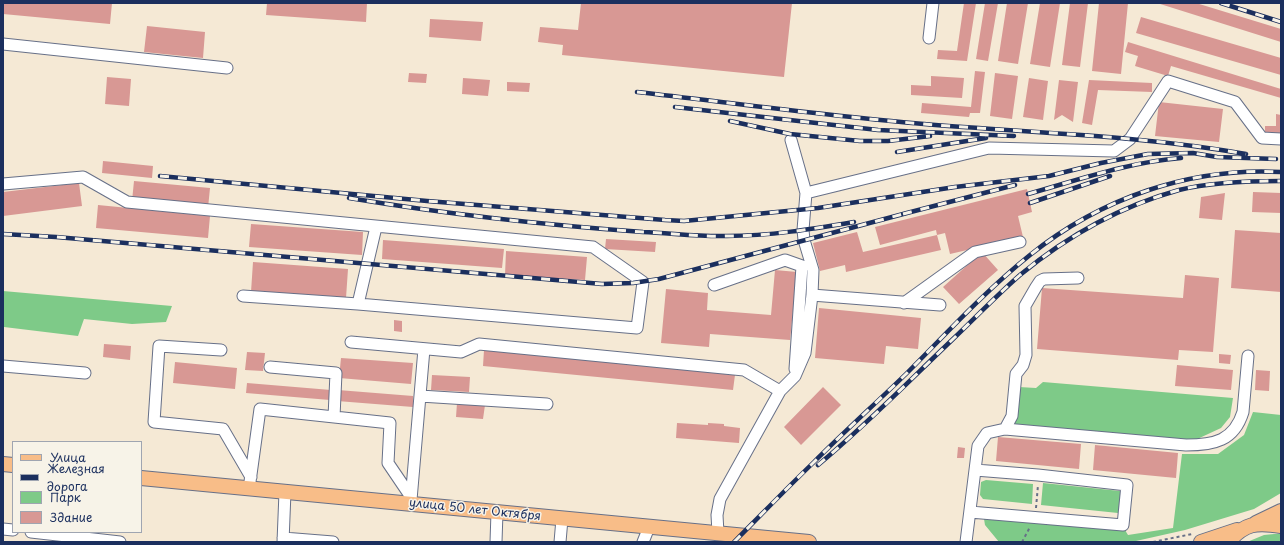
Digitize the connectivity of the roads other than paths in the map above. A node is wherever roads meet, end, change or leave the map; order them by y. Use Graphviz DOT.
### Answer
graph roads {
  1 [pos="933,3"];
  2 [pos="929,38"];
  3 [pos="3,44"];
  4 [pos="228,68"];
  5 [pos="1281,139"];
  6 [pos="791,140"];
  7 [pos="3,184"];
  8 [pos="806,192"];
  9 [pos="376,227"];
  10 [pos="1020,242"];
  11 [pos="1078,278"];
  12 [pos="714,285"];
  13 [pos="812,295"];
  14 [pos="243,296"];
  15 [pos="904,303"];
  16 [pos="358,304"];
  17 [pos="940,305"];
  18 [pos="351,342"];
  19 [pos="424,349"];
  20 [pos="221,350"];
  21 [pos="1248,356"];
  22 [pos="3,366"];
  23 [pos="270,367"];
  24 [pos="85,373"];
  25 [pos="795,376"];
  26 [pos="780,391"];
  27 [pos="420,396"];
  28 [pos="547,404"];
  29 [pos="334,417"];
  30 [pos="1005,428"];
  31 [pos="975,470"];
  32 [pos="142,478"];
  33 [pos="250,483"];
  34 [pos="285,492"];
  35 [pos="410,501"];
  36 [pos="1281,511"];
  37 [pos="497,512"];
  38 [pos="970,512"];
  39 [pos="562,519"];
  40 [pos="1248,526"];
  41 [pos="1281,526"];
  42 [pos="649,527"];
  43 [pos="39,533"];
  44 [pos="718,533"];
  45 [pos="283,540"];
  46 [pos="120,542"];
  47 [pos="333,542"];
  48 [pos="496,542"];
  49 [pos="560,542"];
  50 [pos="643,542"];
  51 [pos="809,542"];
  52 [pos="966,542"];
  53 [pos="1201,542"];
  54 [pos="1228,542"];
  1 -- 2 [label="lane"];
  3 -- 4 [label="lane"];
  5 -- 8 [label="lane"];
  6 -- 8 [label="lane"];
  7 -- 9 [label="lane"];
  8 -- 13 [label="lane"];
  9 -- 16 [label="lane"];
  9 -- 16 [label="lane"];
  10 -- 15 [label="lane"];
  11 -- 30 [label="lane"];
  12 -- 25 [label="lane"];
  13 -- 15 [label="lane"];
  13 -- 25 [label="lane"];
  14 -- 16 [label="lane"];
  15 -- 17 [label="lane"];
  18 -- 19 [label="lane"];
  19 -- 26 [label="lane"];
  19 -- 27 [label="lane"];
  20 -- 33 [label="lane"];
  21 -- 30 [label="lane"];
  22 -- 24 [label="lane"];
  23 -- 29 [label="lane"];
  25 -- 26 [label="lane"];
  26 -- 44 [label="lane"];
  27 -- 28 [label="lane"];
  27 -- 35 [label="lane"];
  29 -- 33 [label="lane"];
  29 -- 35 [label="lane"];
  30 -- 31 [label="lane"];
  31 -- 38 [label="lane"];
  31 -- 38 [label="lane"];
  32 -- 33 [label="main road, улица 50 лет Октября"];
  33 -- 34 [label="main road, улица 50 лет Октября"];
  34 -- 35 [label="main road, улица 50 лет Октября"];
  34 -- 45 [label="lane"];
  35 -- 37 [label="main road, улица 50 лет Октября"];
  36 -- 40 [label="main road"];
  37 -- 39 [label="main road, улица 50 лет Октября"];
  37 -- 48 [label="lane"];
  38 -- 52 [label="lane"];
  39 -- 42 [label="main road, улица 50 лет Октября"];
  39 -- 49 [label="lane"];
  40 -- 41 [label="main road"];
  40 -- 53 [label="main road"];
  40 -- 54 [label="main road"];
  42 -- 44 [label="main road, улица 50 лет Октября"];
  42 -- 50 [label="lane"];
  43 -- 46 [label="lane"];
  44 -- 51 [label="main road, улица 50 лет Октября"];
  45 -- 47 [label="lane"];
}
